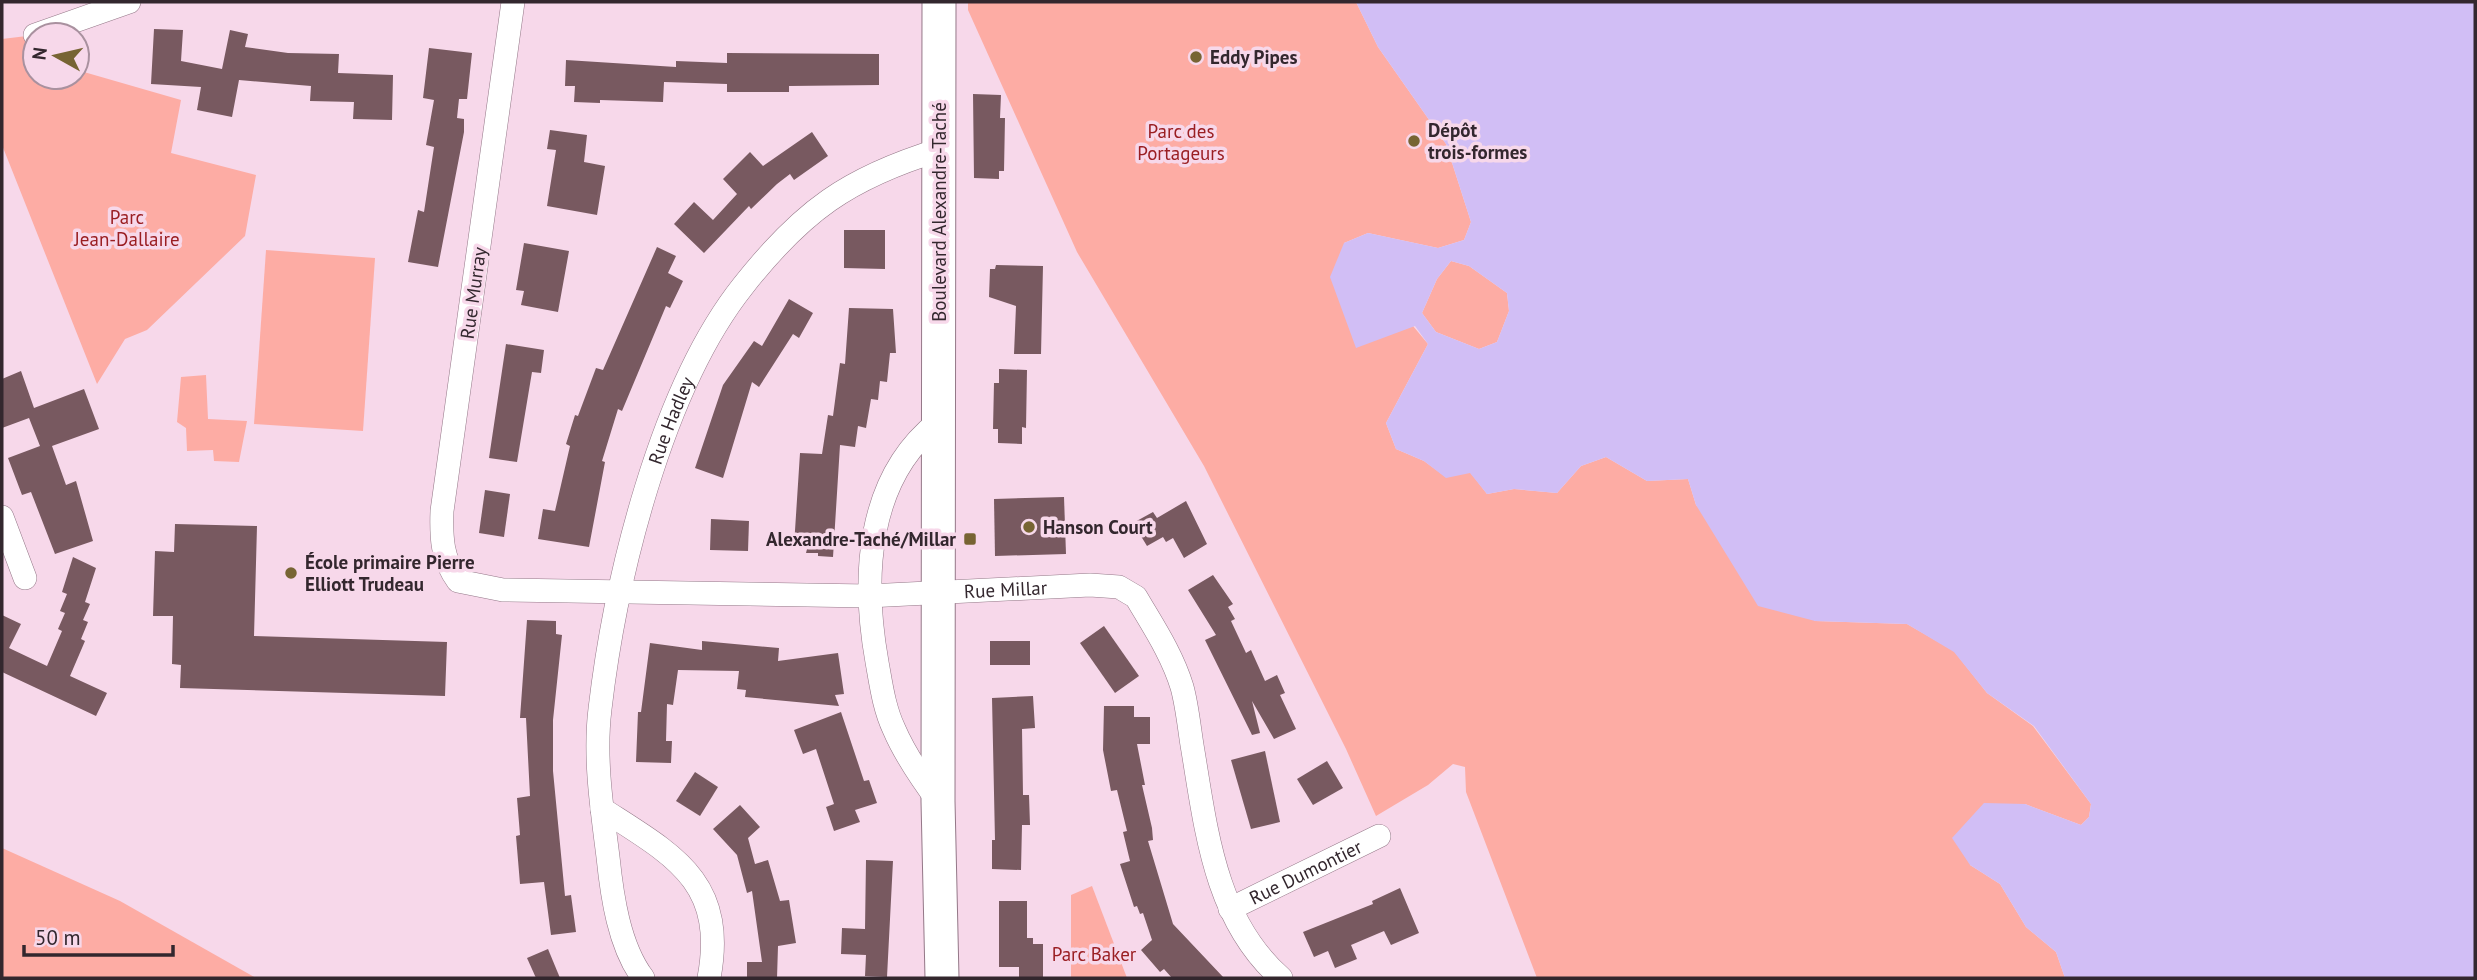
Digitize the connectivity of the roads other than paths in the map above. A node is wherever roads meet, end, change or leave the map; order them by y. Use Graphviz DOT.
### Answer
graph roads {
  1 [pos="129,2"];
  2 [pos="513,2"];
  3 [pos="939,2"];
  4 [pos="75,21"];
  5 [pos="939,150"];
  6 [pos="938,422"];
  7 [pos="2,517"];
  8 [pos="25,578"];
  9 [pos="458,581"];
  10 [pos="620,592"];
  11 [pos="939,592"];
  12 [pos="869,596"];
  13 [pos="938,801"];
  14 [pos="602,809"];
  15 [pos="1379,836"];
  16 [pos="1230,909"];
  17 [pos="643,978"];
  18 [pos="709,978"];
  19 [pos="942,978"];
  20 [pos="1281,978"];
  1 -- 4 [label="street"];
  2 -- 9 [label="street, Rue Murray"];
  3 -- 5 [label="main road, Boulevard Alexandre-Taché"];
  5 -- 6 [label="main road, Boulevard Alexandre-Taché"];
  5 -- 10 [label="street, Rue Hadley"];
  6 -- 11 [label="main road, Boulevard Alexandre-Taché"];
  6 -- 12 [label="street"];
  7 -- 8 [label="street"];
  9 -- 10 [label="street, Rue Millar"];
  10 -- 12 [label="street, Rue Millar"];
  10 -- 14 [label="street, Rue Hadley"];
  11 -- 12 [label="street, Rue Millar"];
  11 -- 13 [label="main road, Boulevard Alexandre-Taché"];
  11 -- 16 [label="street, Rue Millar"];
  12 -- 13 [label="street"];
  13 -- 19 [label="main road, Boulevard Alexandre-Taché"];
  14 -- 17 [label="street, Rue Hadley"];
  14 -- 18 [label="street"];
  15 -- 16 [label="street, Rue Dumontier"];
  16 -- 20 [label="street, Rue Millar"];
}
